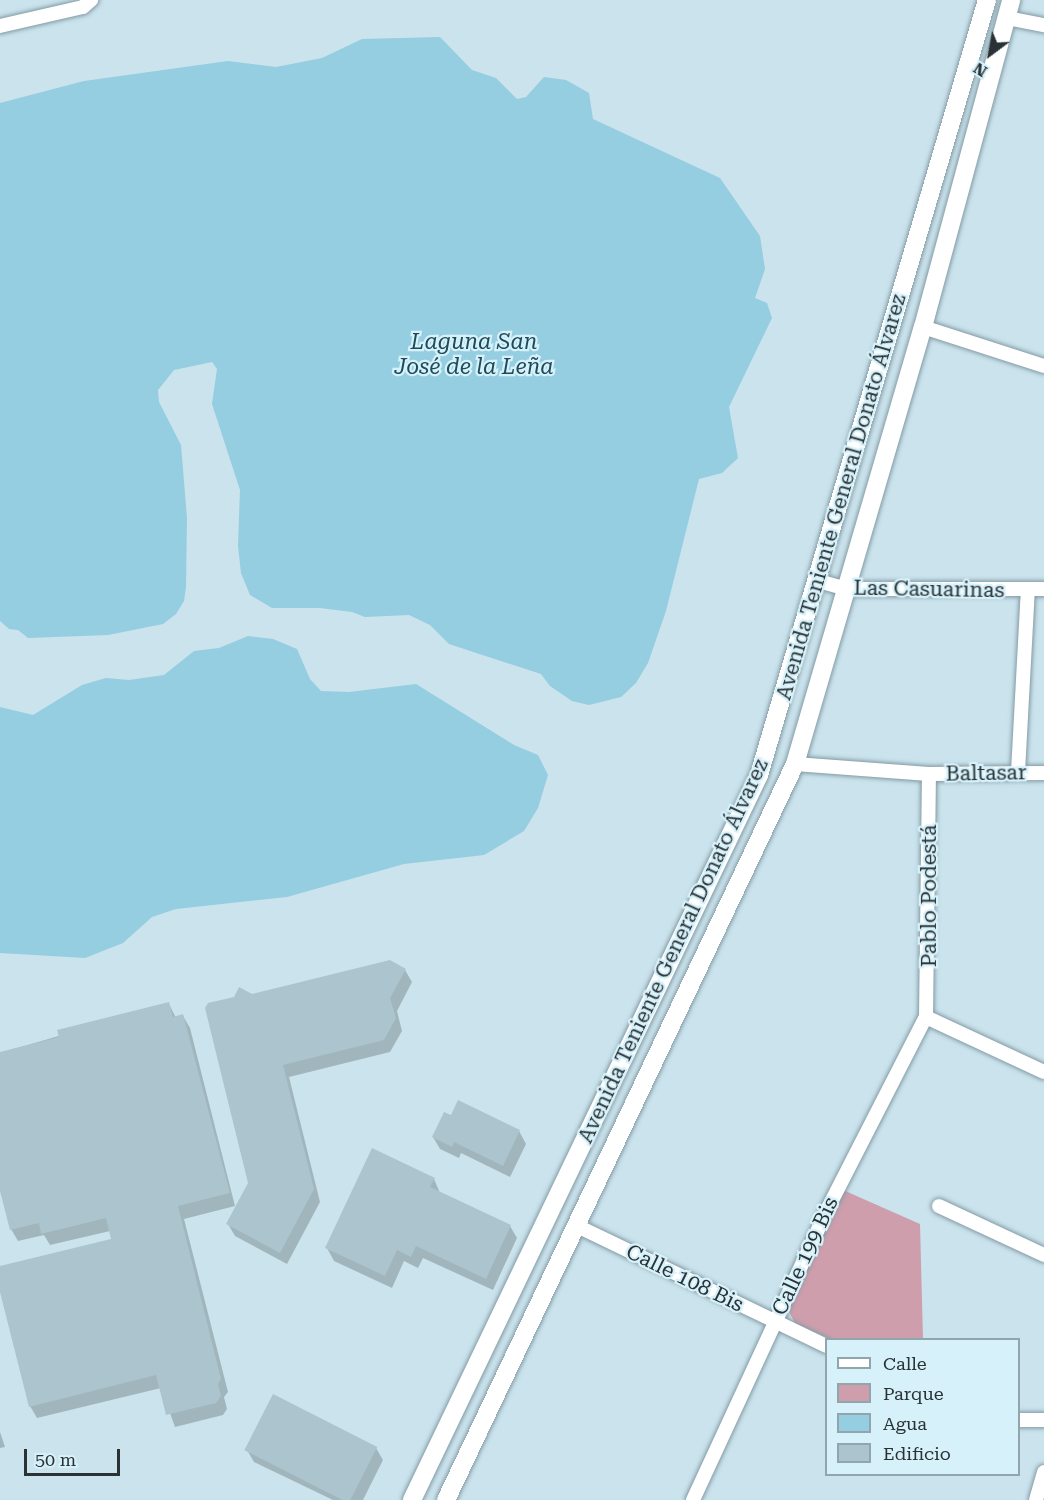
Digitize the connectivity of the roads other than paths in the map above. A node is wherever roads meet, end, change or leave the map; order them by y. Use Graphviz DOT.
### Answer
graph roads {
  1 [pos="91,0"];
  2 [pos="987,0"];
  3 [pos="1011,0"];
  4 [pos="1007,18"];
  5 [pos="1044,25"];
  6 [pos="0,27"];
  7 [pos="923,327"];
  8 [pos="1044,366"];
  9 [pos="815,580"];
  10 [pos="847,589"];
  11 [pos="1044,589"];
  12 [pos="1028,590"];
  13 [pos="795,764"];
  14 [pos="1018,772"];
  15 [pos="1044,773"];
  16 [pos="929,774"];
  17 [pos="926,1017"];
  18 [pos="1044,1072"];
  19 [pos="939,1206"];
  20 [pos="575,1226"];
  21 [pos="1044,1255"];
  22 [pos="775,1321"];
  23 [pos="825,1346"];
  24 [pos="1020,1420"];
  25 [pos="1044,1420"];
  26 [pos="1044,1472"];
  27 [pos="412,1500"];
  28 [pos="446,1500"];
  29 [pos="693,1500"];
  30 [pos="1036,1500"];
  1 -- 6 [label="street"];
  2 -- 9 [label="main road, Avenida Teniente General Donato Álvarez"];
  3 -- 4 [label="main road, Avenida Teniente General Donato Álvarez"];
  4 -- 5 [label="street"];
  4 -- 7 [label="main road, Avenida Teniente General Donato Álvarez"];
  7 -- 8 [label="street"];
  7 -- 10 [label="main road, Avenida Teniente General Donato Álvarez"];
  9 -- 10 [label="street, Las Casuarinas"];
  9 -- 27 [label="main road, Avenida Teniente General Donato Álvarez"];
  10 -- 12 [label="street, Las Casuarinas"];
  10 -- 13 [label="main road, Avenida Teniente General Donato Álvarez"];
  11 -- 12 [label="street, Las Casuarinas"];
  12 -- 14 [label="street"];
  13 -- 16 [label="street, Baltasar"];
  13 -- 20 [label="main road, Avenida Teniente General Donato Álvarez"];
  14 -- 15 [label="street, Baltasar"];
  14 -- 16 [label="street, Baltasar"];
  16 -- 17 [label="street, Pablo Podestá"];
  17 -- 18 [label="street"];
  17 -- 22 [label="street, Calle 199 Bis"];
  19 -- 21 [label="street"];
  20 -- 22 [label="street, Calle 108 Bis"];
  20 -- 28 [label="main road, Avenida Teniente General Donato Álvarez"];
  22 -- 23 [label="street, Calle 108 Bis"];
  22 -- 29 [label="street, Calle 199 Bis"];
  24 -- 25 [label="street"];
  26 -- 30 [label="street"];
}
